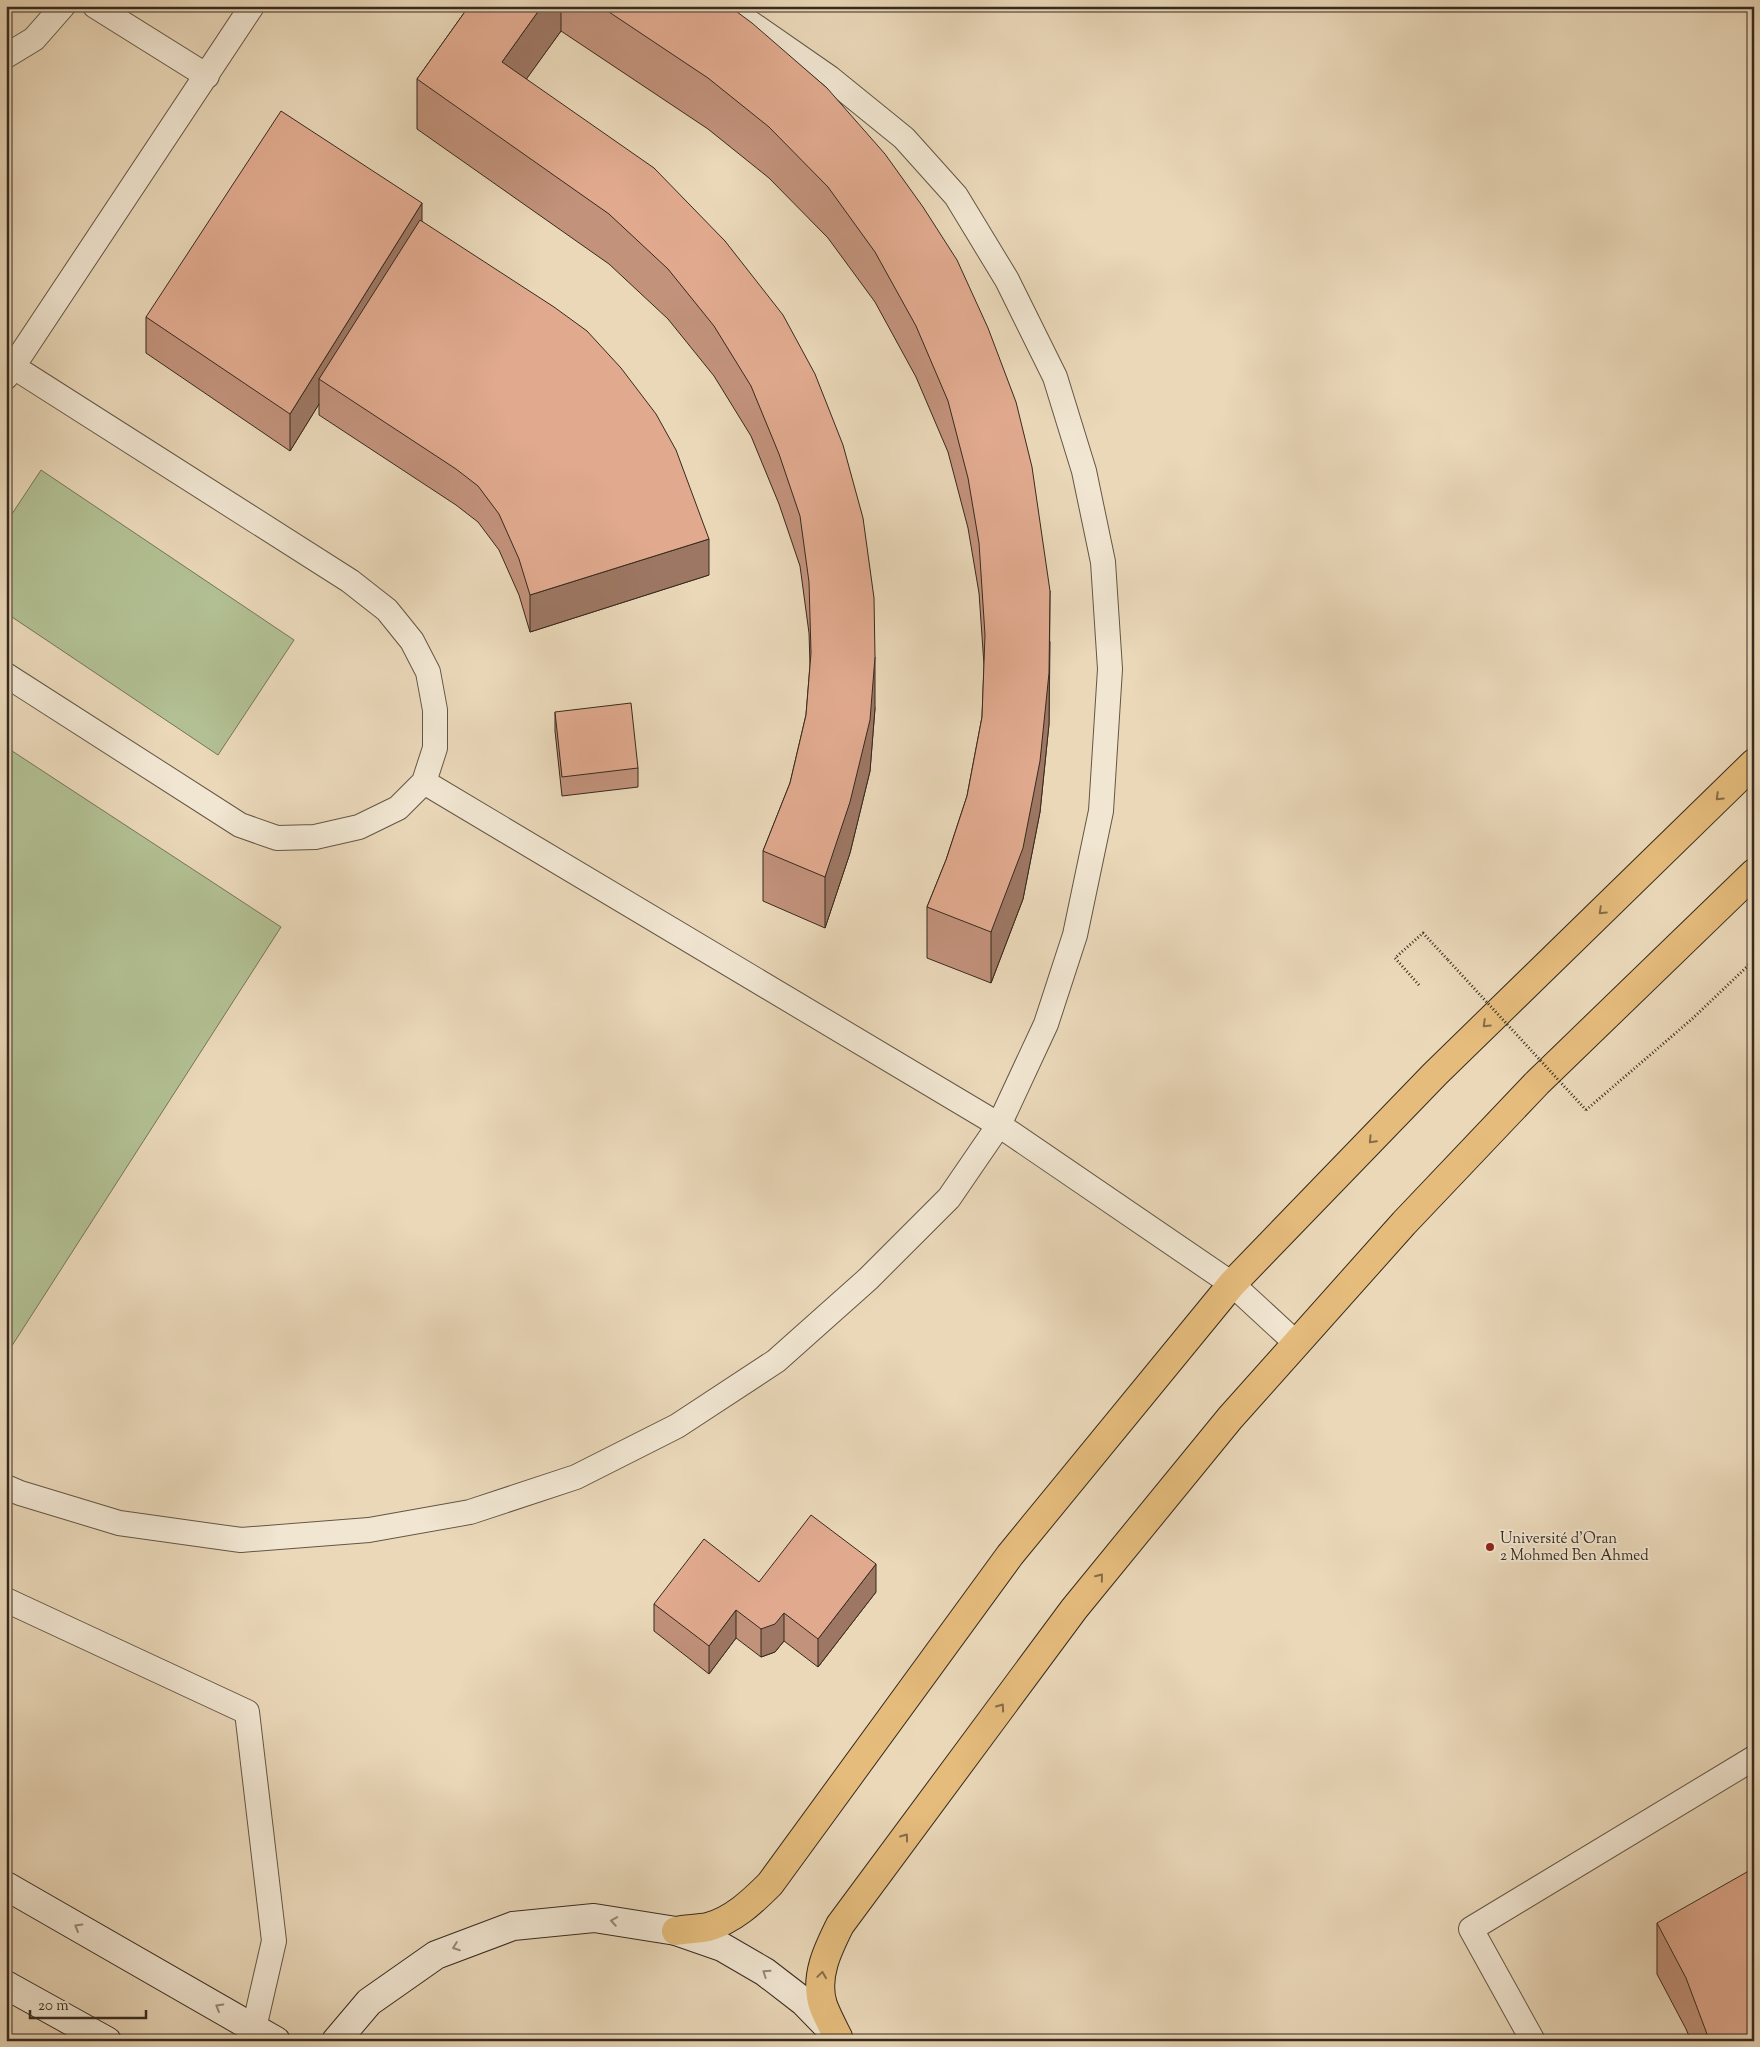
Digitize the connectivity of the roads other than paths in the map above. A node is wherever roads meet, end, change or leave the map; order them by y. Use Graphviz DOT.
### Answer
graph roads {
  1 [pos="63,6"];
  2 [pos="95,6"];
  3 [pos="252,6"];
  4 [pos="726,6"];
  5 [pos="6,56"];
  6 [pos="207,76"];
  7 [pos="9,368"];
  8 [pos="6,675"];
  9 [pos="1754,763"];
  10 [pos="424,782"];
  11 [pos="1754,873"];
  12 [pos="999,1125"];
  13 [pos="1232,1284"];
  14 [pos="1296,1343"];
  15 [pos="6,1487"];
  16 [pos="6,1600"];
  17 [pos="1754,1758"];
  18 [pos="6,1886"];
  19 [pos="676,1931"];
  20 [pos="6,1985"];
  21 [pos="265,2034"];
  22 [pos="839,2039"];
  23 [pos="107,2041"];
  24 [pos="336,2041"];
  25 [pos="1533,2041"];
  1 -- 5 [label="lane"];
  2 -- 6 [label="lane"];
  3 -- 6 [label="lane"];
  4 -- 12 [label="lane"];
  6 -- 7 [label="lane"];
  7 -- 10 [label="lane"];
  8 -- 10 [label="lane"];
  9 -- 13 [label="highway, one-way"];
  10 -- 12 [label="lane"];
  11 -- 14 [label="highway"];
  12 -- 13 [label="lane"];
  12 -- 15 [label="lane"];
  13 -- 14 [label="lane"];
  13 -- 19 [label="highway"];
  22 -- 14 [label="highway, one-way"];
  16 -- 21 [label="lane"];
  17 -- 25 [label="lane"];
  21 -- 18 [label="main road, one-way"];
  22 -- 19 [label="main road, one-way"];
  19 -- 24 [label="main road, one-way"];
  20 -- 23 [label="main road"];
}
